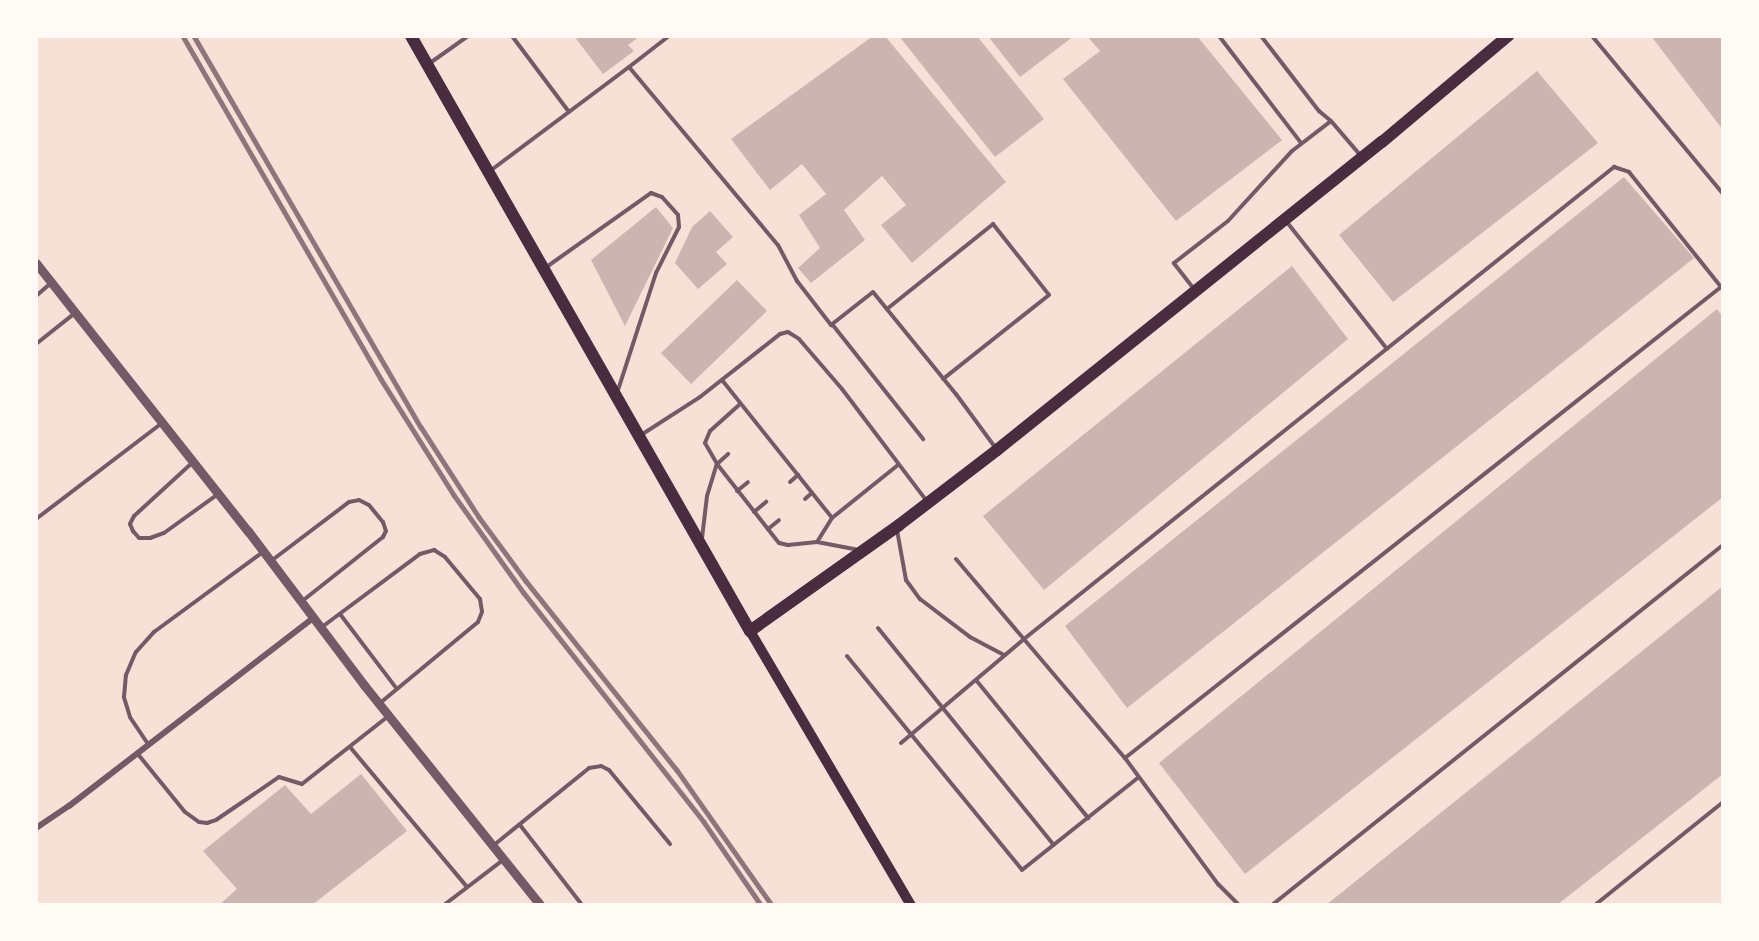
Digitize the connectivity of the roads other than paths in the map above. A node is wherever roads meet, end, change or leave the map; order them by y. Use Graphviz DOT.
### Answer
graph roads {
  1 [pos="411,36"];
  2 [pos="468,36"];
  3 [pos="512,36"];
  4 [pos="669,36"];
  5 [pos="1219,36"];
  6 [pos="1261,36"];
  7 [pos="1508,36"];
  8 [pos="1592,36"];
  9 [pos="428,65"];
  10 [pos="629,67"];
  11 [pos="569,112"];
  12 [pos="1331,120"];
  13 [pos="1301,143"];
  14 [pos="1362,158"];
  15 [pos="489,172"];
  16 [pos="1723,194"];
  17 [pos="1286,220"];
  18 [pos="36,263"];
  19 [pos="544,269"];
  20 [pos="52,282"];
  21 [pos="1722,289"];
  22 [pos="1197,292"];
  23 [pos="36,296"];
  24 [pos="887,309"];
  25 [pos="76,313"];
  26 [pos="832,324"];
  27 [pos="36,344"];
  28 [pos="1387,349"];
  29 [pos="943,379"];
  30 [pos="722,380"];
  31 [pos="616,394"];
  32 [pos="739,405"];
  33 [pos="163,423"];
  34 [pos="760,429"];
  35 [pos="640,435"];
  36 [pos="753,435"];
  37 [pos="923,439"];
  38 [pos="997,450"];
  39 [pos="728,454"];
  40 [pos="781,456"];
  41 [pos="775,461"];
  42 [pos="193,462"];
  43 [pos="717,464"];
  44 [pos="898,465"];
  45 [pos="798,476"];
  46 [pos="748,482"];
  47 [pos="790,482"];
  48 [pos="737,491"];
  49 [pos="812,493"];
  50 [pos="218,494"];
  51 [pos="805,500"];
  52 [pos="765,502"];
  53 [pos="928,503"];
  54 [pos="754,512"];
  55 [pos="832,518"];
  56 [pos="36,519"];
  57 [pos="780,520"];
  58 [pos="897,526"];
  59 [pos="768,529"];
  60 [pos="701,542"];
  61 [pos="817,542"];
  62 [pos="1723,544"];
  63 [pos="862,551"];
  64 [pos="263,552"];
  65 [pos="956,559"];
  66 [pos="271,562"];
  67 [pos="300,602"];
  68 [pos="339,614"];
  69 [pos="313,618"];
  70 [pos="320,628"];
  71 [pos="878,628"];
  72 [pos="750,631"];
  73 [pos="1024,639"];
  74 [pos="1004,655"];
  75 [pos="847,656"];
  76 [pos="976,680"];
  77 [pos="397,689"];
  78 [pos="379,704"];
  79 [pos="944,706"];
  80 [pos="388,716"];
  81 [pos="912,733"];
  82 [pos="901,743"];
  83 [pos="149,745"];
  84 [pos="350,747"];
  85 [pos="137,753"];
  86 [pos="1125,758"];
  87 [pos="1139,777"];
  88 [pos="1723,802"];
  89 [pos="1088,818"];
  90 [pos="520,825"];
  91 [pos="36,828"];
  92 [pos="670,844"];
  93 [pos="1054,845"];
  94 [pos="493,846"];
  95 [pos="504,859"];
  96 [pos="467,887"];
  97 [pos="444,905"];
  98 [pos="540,905"];
  99 [pos="582,905"];
  100 [pos="911,905"];
  101 [pos="1239,905"];
  102 [pos="1272,905"];
  103 [pos="1595,905"];
  1 -- 9 [label="main road"];
  2 -- 9 [label="lane"];
  3 -- 11 [label="lane"];
  4 -- 10 [label="lane"];
  5 -- 13 [label="lane"];
  6 -- 12 [label="lane"];
  7 -- 14 [label="main road"];
  8 -- 16 [label="lane"];
  9 -- 15 [label="main road"];
  10 -- 11 [label="lane"];
  10 -- 26 [label="lane"];
  11 -- 15 [label="lane"];
  12 -- 13 [label="lane"];
  12 -- 14 [label="lane"];
  13 -- 22 [label="lane"];
  14 -- 17 [label="main road"];
  15 -- 19 [label="main road"];
  17 -- 22 [label="main road"];
  17 -- 28 [label="lane"];
  18 -- 20 [label="street"];
  19 -- 31 [label="main road"];
  19 -- 31 [label="lane"];
  20 -- 23 [label="lane"];
  20 -- 25 [label="street"];
  21 -- 28 [label="lane"];
  21 -- 86 [label="lane"];
  22 -- 38 [label="main road"];
  24 -- 26 [label="lane"];
  24 -- 29 [label="lane"];
  24 -- 29 [label="lane"];
  25 -- 27 [label="lane"];
  25 -- 33 [label="street"];
  26 -- 37 [label="lane"];
  28 -- 73 [label="lane"];
  29 -- 38 [label="lane"];
  30 -- 32 [label="lane"];
  30 -- 35 [label="lane"];
  30 -- 44 [label="lane"];
  31 -- 35 [label="main road"];
  32 -- 34 [label="lane"];
  32 -- 43 [label="lane"];
  33 -- 42 [label="street"];
  33 -- 56 [label="lane"];
  34 -- 36 [label="lane"];
  34 -- 40 [label="lane"];
  35 -- 60 [label="main road"];
  38 -- 53 [label="main road"];
  39 -- 43 [label="lane"];
  40 -- 41 [label="lane"];
  40 -- 45 [label="lane"];
  42 -- 50 [label="street"];
  42 -- 50 [label="lane"];
  43 -- 48 [label="lane"];
  43 -- 60 [label="lane"];
  44 -- 53 [label="lane"];
  44 -- 55 [label="lane"];
  45 -- 47 [label="lane"];
  45 -- 49 [label="lane"];
  46 -- 48 [label="lane"];
  48 -- 54 [label="lane"];
  49 -- 51 [label="lane"];
  49 -- 55 [label="lane"];
  50 -- 64 [label="street"];
  52 -- 54 [label="lane"];
  53 -- 58 [label="main road"];
  54 -- 59 [label="lane"];
  55 -- 61 [label="lane"];
  57 -- 59 [label="lane"];
  58 -- 63 [label="main road"];
  58 -- 74 [label="lane"];
  59 -- 61 [label="lane"];
  60 -- 72 [label="main road"];
  61 -- 63 [label="lane"];
  62 -- 102 [label="lane"];
  63 -- 72 [label="main road"];
  64 -- 66 [label="street"];
  64 -- 83 [label="lane"];
  65 -- 73 [label="lane"];
  66 -- 67 [label="street"];
  66 -- 67 [label="lane"];
  67 -- 69 [label="street"];
  68 -- 70 [label="lane"];
  68 -- 77 [label="lane"];
  68 -- 77 [label="lane"];
  69 -- 70 [label="street"];
  69 -- 83 [label="street"];
  70 -- 78 [label="street"];
  71 -- 79 [label="lane"];
  72 -- 100 [label="main road"];
  73 -- 74 [label="lane"];
  73 -- 86 [label="lane"];
  74 -- 76 [label="lane"];
  75 -- 81 [label="lane"];
  76 -- 79 [label="lane"];
  76 -- 89 [label="lane"];
  77 -- 78 [label="lane"];
  78 -- 80 [label="street"];
  79 -- 81 [label="lane"];
  79 -- 93 [label="lane"];
  80 -- 84 [label="lane"];
  80 -- 94 [label="street"];
  81 -- 82 [label="lane"];
  81 -- 93 [label="lane"];
  83 -- 85 [label="street"];
  84 -- 85 [label="lane"];
  84 -- 96 [label="lane"];
  85 -- 91 [label="street"];
  86 -- 87 [label="lane"];
  87 -- 89 [label="lane"];
  87 -- 101 [label="lane"];
  88 -- 103 [label="lane"];
  89 -- 93 [label="lane"];
  90 -- 92 [label="lane"];
  90 -- 94 [label="lane"];
  90 -- 99 [label="lane"];
  94 -- 95 [label="street"];
  95 -- 96 [label="lane"];
  95 -- 98 [label="street"];
  96 -- 97 [label="lane"];
}
